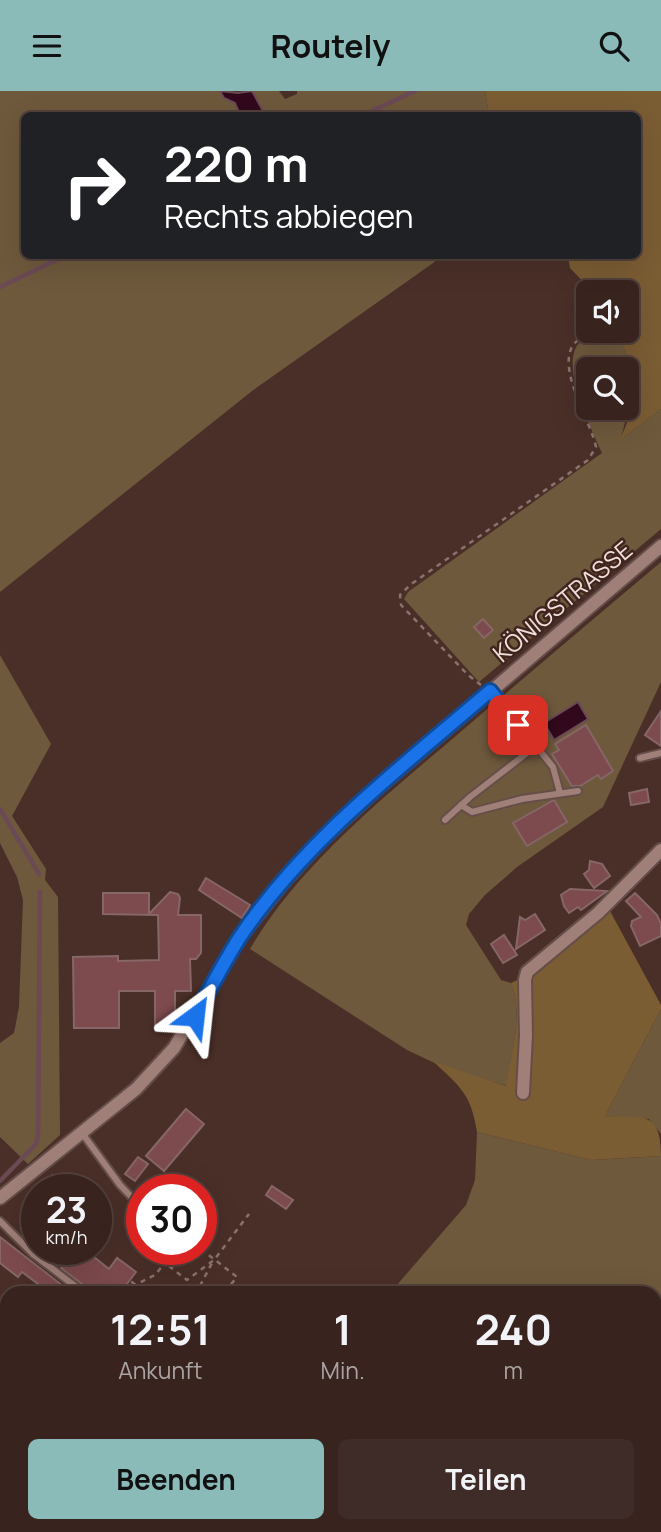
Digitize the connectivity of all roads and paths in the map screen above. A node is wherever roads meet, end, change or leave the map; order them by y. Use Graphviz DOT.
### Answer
graph roads {
  1 [pos="576,343"];
  2 [pos="661,546"];
  3 [pos="490,691"];
  4 [pos="536,746"];
  5 [pos="661,753"];
  6 [pos="640,758"];
  7 [pos="578,791"];
  8 [pos="560,793"];
  9 [pos="461,804"];
  10 [pos="444,820"];
  11 [pos="661,850"];
  12 [pos="523,1093"];
  13 [pos="82,1133"];
  14 [pos="126,1191"];
  15 [pos="0,1198"];
  16 [pos="249,1215"];
  17 [pos="0,1221"];
  18 [pos="217,1256"];
  19 [pos="217,1262"];
  20 [pos="207,1265"];
  21 [pos="211,1265"];
  22 [pos="169,1266"];
  23 [pos="130,1280"];
  24 [pos="135,1285"];
  25 [pos="75,1286"];
  26 [pos="199,1286"];
  27 [pos="230,1286"];
  1 -- 3 [label="path"];
  2 -- 3 [label="street, KÖNIGSTRASSE"];
  3 -- 4 [label="lane"];
  3 -- 13 [label="street, KÖNIGSTRASSE"];
  4 -- 8 [label="lane"];
  4 -- 9 [label="lane"];
  5 -- 6 [label="lane"];
  7 -- 8 [label="lane"];
  8 -- 9 [label="lane"];
  9 -- 10 [label="lane"];
  11 -- 12 [label="street"];
  13 -- 14 [label="lane"];
  13 -- 15 [label="street, KÖNIGSTRASSE"];
  16 -- 18 [label="path"];
  17 -- 25 [label="lane"];
  19 -- 27 [label="path"];
  20 -- 22 [label="path"];
  21 -- 26 [label="path"];
  22 -- 24 [label="path"];
  23 -- 24 [label="path"];
}
